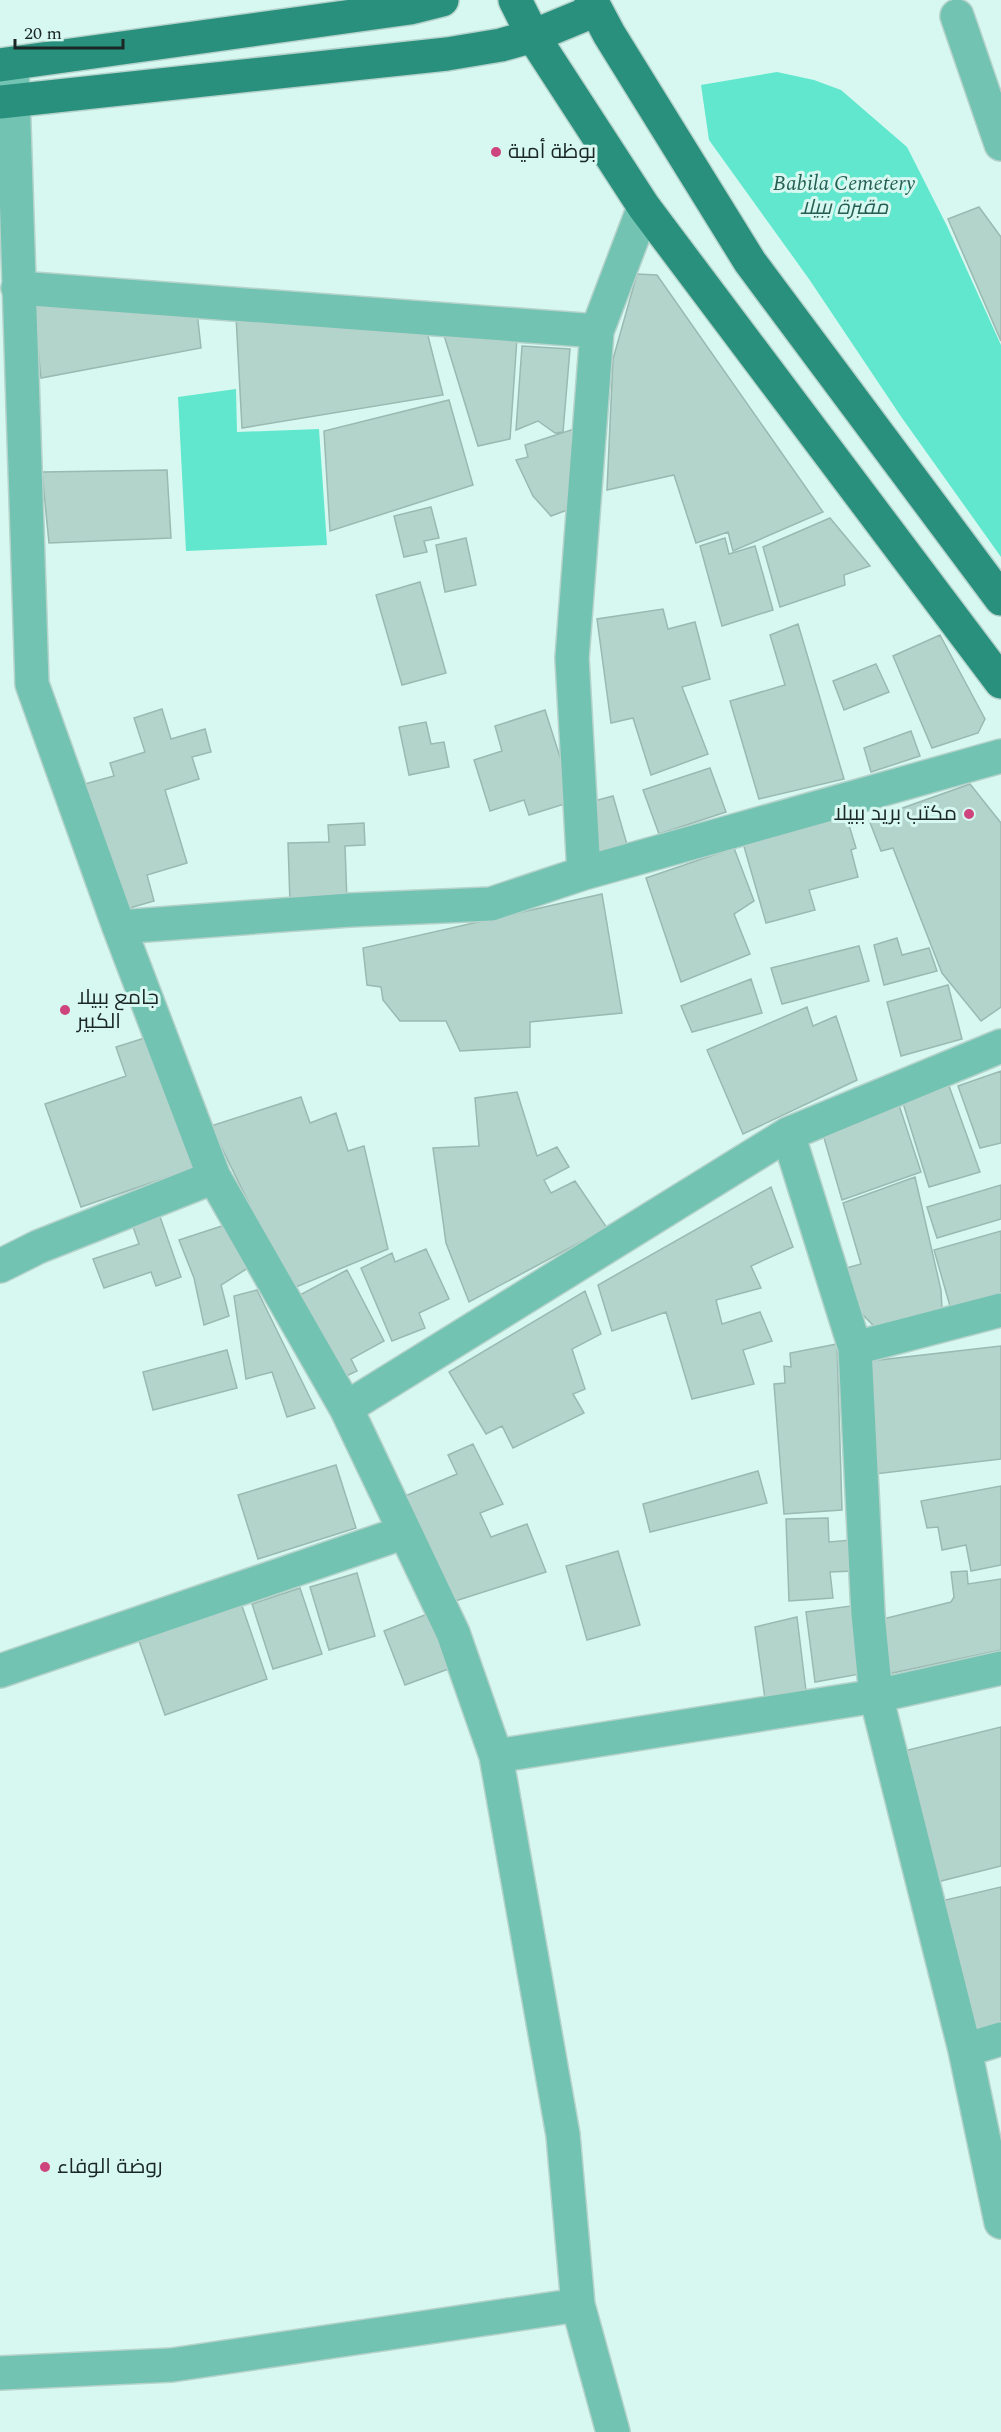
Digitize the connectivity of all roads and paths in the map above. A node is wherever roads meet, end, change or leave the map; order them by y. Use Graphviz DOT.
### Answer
graph roads {
  1 [pos="442,0"];
  2 [pos="515,0"];
  3 [pos="594,5"];
  4 [pos="957,16"];
  5 [pos="533,36"];
  6 [pos="6,65"];
  7 [pos="6,101"];
  8 [pos="1001,144"];
  9 [pos="644,207"];
  10 [pos="18,288"];
  11 [pos="597,331"];
  12 [pos="1001,599"];
  13 [pos="1001,682"];
  14 [pos="1001,756"];
  15 [pos="584,873"];
  16 [pos="119,927"];
  17 [pos="1001,1046"];
  18 [pos="788,1134"];
  19 [pos="214,1177"];
  20 [pos="0,1266"];
  21 [pos="1001,1310"];
  22 [pos="855,1348"];
  23 [pos="346,1408"];
  24 [pos="405,1532"];
  25 [pos="1001,1668"];
  26 [pos="0,1671"];
  27 [pos="876,1696"];
  28 [pos="496,1756"];
  29 [pos="1001,2040"];
  30 [pos="965,2050"];
  31 [pos="1001,2222"];
  32 [pos="578,2305"];
  33 [pos="0,2373"];
  34 [pos="613,2432"];
  1 -- 6 [label="main road"];
  2 -- 5 [label="main road"];
  3 -- 5 [label="main road"];
  3 -- 12 [label="main road"];
  4 -- 8 [label="street"];
  5 -- 7 [label="main road"];
  5 -- 9 [label="main road"];
  6 -- 7 [label="street"];
  7 -- 10 [label="street"];
  9 -- 11 [label="street"];
  9 -- 13 [label="main road"];
  10 -- 11 [label="street"];
  10 -- 16 [label="street"];
  11 -- 15 [label="street"];
  14 -- 15 [label="street"];
  15 -- 16 [label="street"];
  16 -- 19 [label="street"];
  17 -- 18 [label="street"];
  18 -- 22 [label="street"];
  18 -- 23 [label="street"];
  19 -- 20 [label="street"];
  19 -- 23 [label="street"];
  21 -- 22 [label="street"];
  22 -- 27 [label="street"];
  23 -- 24 [label="street"];
  24 -- 26 [label="street"];
  24 -- 28 [label="street"];
  25 -- 27 [label="street"];
  27 -- 28 [label="street"];
  27 -- 30 [label="street"];
  28 -- 32 [label="street"];
  29 -- 30 [label="street"];
  30 -- 31 [label="street"];
  32 -- 33 [label="street"];
  32 -- 34 [label="street"];
}
